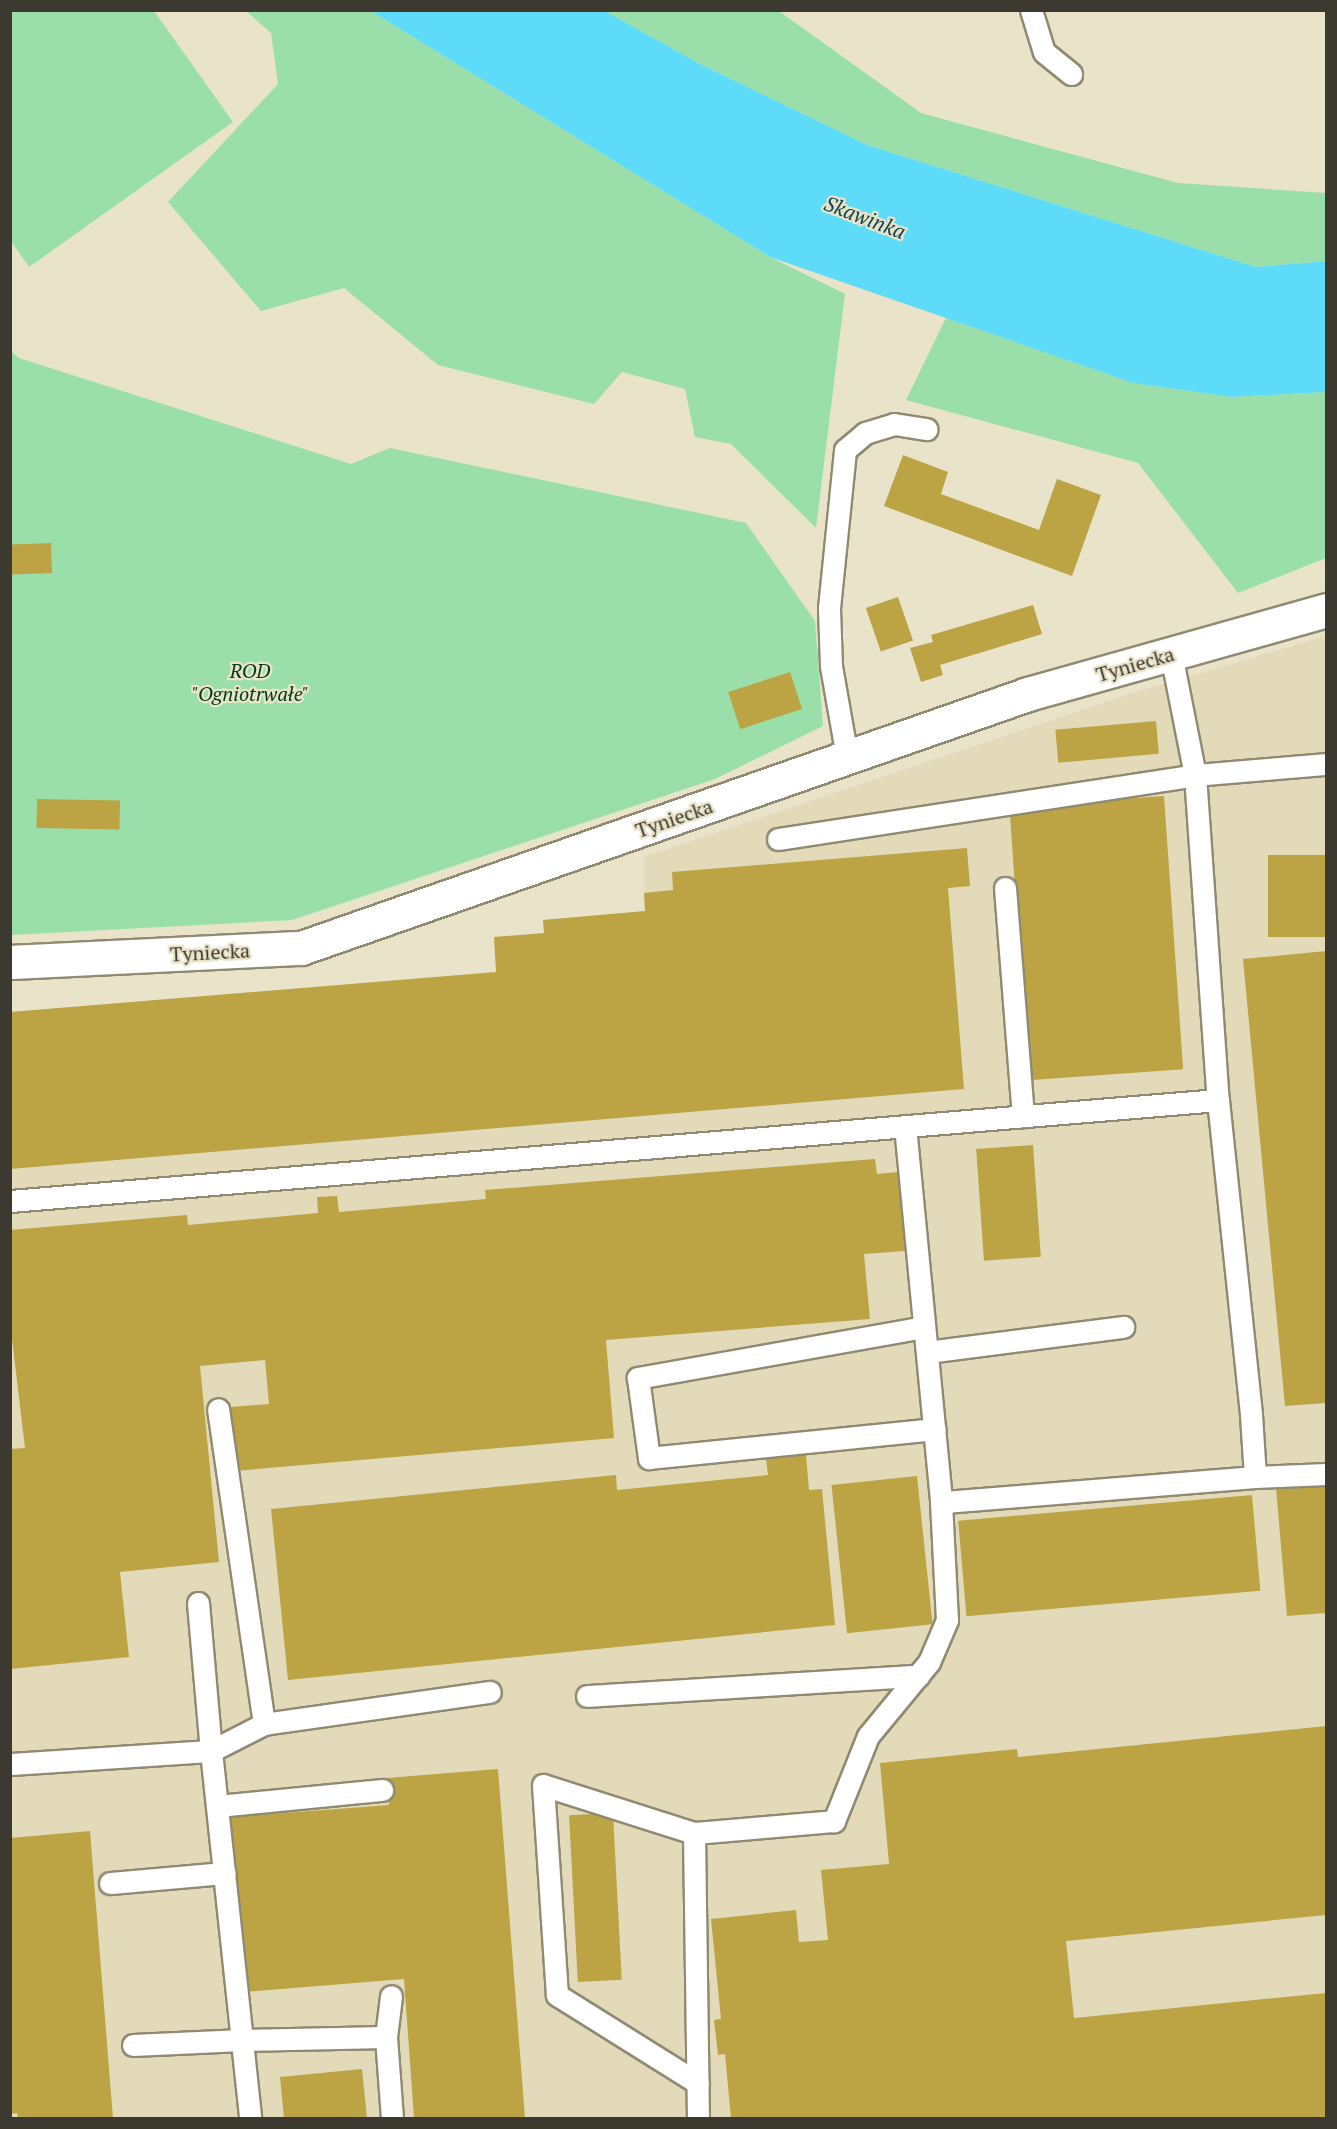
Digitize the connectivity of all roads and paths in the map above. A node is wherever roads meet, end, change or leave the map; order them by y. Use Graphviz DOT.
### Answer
graph roads {
  1 [pos="1031,10"];
  2 [pos="1071,74"];
  3 [pos="927,429"];
  4 [pos="1326,609"];
  5 [pos="1171,654"];
  6 [pos="847,758"];
  7 [pos="1326,764"];
  8 [pos="1196,775"];
  9 [pos="778,839"];
  10 [pos="1005,888"];
  11 [pos="10,962"];
  12 [pos="1218,1100"];
  13 [pos="1023,1116"];
  14 [pos="905,1126"];
  15 [pos="10,1201"];
  16 [pos="924,1327"];
  17 [pos="1123,1327"];
  18 [pos="927,1352"];
  19 [pos="218,1409"];
  20 [pos="935,1429"];
  21 [pos="1326,1474"];
  22 [pos="1254,1476"];
  23 [pos="941,1502"];
  24 [pos="198,1603"];
  25 [pos="918,1677"];
  26 [pos="490,1692"];
  27 [pos="587,1696"];
  28 [pos="264,1724"];
  29 [pos="211,1751"];
  30 [pos="10,1764"];
  31 [pos="382,1790"];
  32 [pos="218,1806"];
  33 [pos="694,1833"];
  34 [pos="225,1873"];
  35 [pos="110,1883"];
  36 [pos="391,1996"];
  37 [pos="386,2037"];
  38 [pos="242,2040"];
  39 [pos="133,2045"];
  40 [pos="698,2082"];
  41 [pos="250,2118"];
  42 [pos="392,2118"];
  43 [pos="698,2118"];
  1 -- 2 [label="lane"];
  3 -- 6 [label="lane"];
  4 -- 5 [label="street, Tyniecka"];
  5 -- 6 [label="street, Tyniecka"];
  5 -- 8 [label="lane"];
  6 -- 11 [label="street, Tyniecka"];
  7 -- 8 [label="lane"];
  8 -- 9 [label="lane"];
  8 -- 12 [label="lane"];
  10 -- 13 [label="lane"];
  12 -- 13 [label="lane"];
  12 -- 22 [label="lane"];
  13 -- 14 [label="lane"];
  14 -- 15 [label="lane"];
  14 -- 16 [label="lane"];
  16 -- 18 [label="lane"];
  16 -- 20 [label="lane"];
  17 -- 18 [label="lane"];
  18 -- 20 [label="lane"];
  19 -- 28 [label="lane"];
  20 -- 23 [label="lane"];
  21 -- 22 [label="lane"];
  22 -- 23 [label="lane"];
  23 -- 25 [label="lane"];
  24 -- 29 [label="lane"];
  25 -- 27 [label="lane"];
  25 -- 33 [label="lane"];
  26 -- 28 [label="lane"];
  28 -- 29 [label="lane"];
  29 -- 30 [label="lane"];
  29 -- 32 [label="lane"];
  31 -- 32 [label="lane"];
  32 -- 34 [label="lane"];
  33 -- 40 [label="lane"];
  33 -- 40 [label="lane"];
  34 -- 35 [label="lane"];
  34 -- 38 [label="lane"];
  36 -- 37 [label="lane"];
  37 -- 38 [label="lane"];
  37 -- 42 [label="lane"];
  38 -- 39 [label="lane"];
  38 -- 41 [label="lane"];
  40 -- 43 [label="lane"];
}
